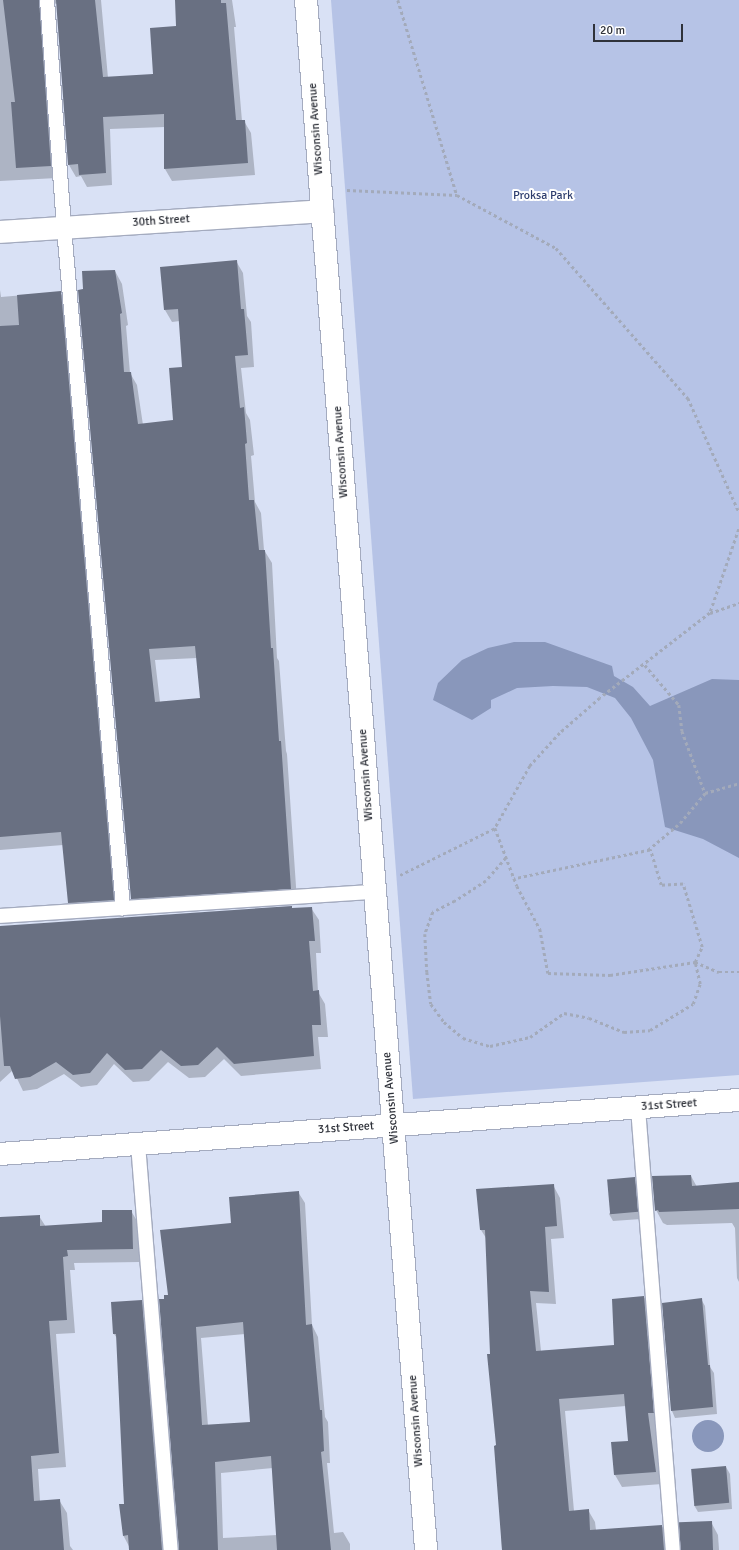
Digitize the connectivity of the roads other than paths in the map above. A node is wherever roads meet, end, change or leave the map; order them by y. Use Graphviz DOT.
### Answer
graph roads {
  1 [pos="47,0"];
  2 [pos="306,0"];
  3 [pos="322,210"];
  4 [pos="64,228"];
  5 [pos="0,232"];
  6 [pos="375,892"];
  7 [pos="123,908"];
  8 [pos="0,916"];
  9 [pos="739,1100"];
  10 [pos="638,1108"];
  11 [pos="393,1125"];
  12 [pos="138,1144"];
  13 [pos="0,1154"];
  14 [pos="171,1550"];
  15 [pos="426,1550"];
  16 [pos="673,1550"];
  1 -- 4 [label="lane"];
  2 -- 3 [label="street, Wisconsin Avenue"];
  3 -- 4 [label="street, 30th Street"];
  3 -- 6 [label="street, Wisconsin Avenue"];
  4 -- 5 [label="street, 30th Street"];
  4 -- 7 [label="lane"];
  6 -- 7 [label="lane"];
  6 -- 11 [label="street, Wisconsin Avenue"];
  7 -- 8 [label="lane"];
  9 -- 10 [label="street, 31st Street"];
  10 -- 11 [label="street, 31st Street"];
  10 -- 16 [label="lane"];
  11 -- 12 [label="street, 31st Street"];
  11 -- 15 [label="street, Wisconsin Avenue"];
  12 -- 13 [label="street, 31st Street"];
  12 -- 14 [label="lane"];
}
